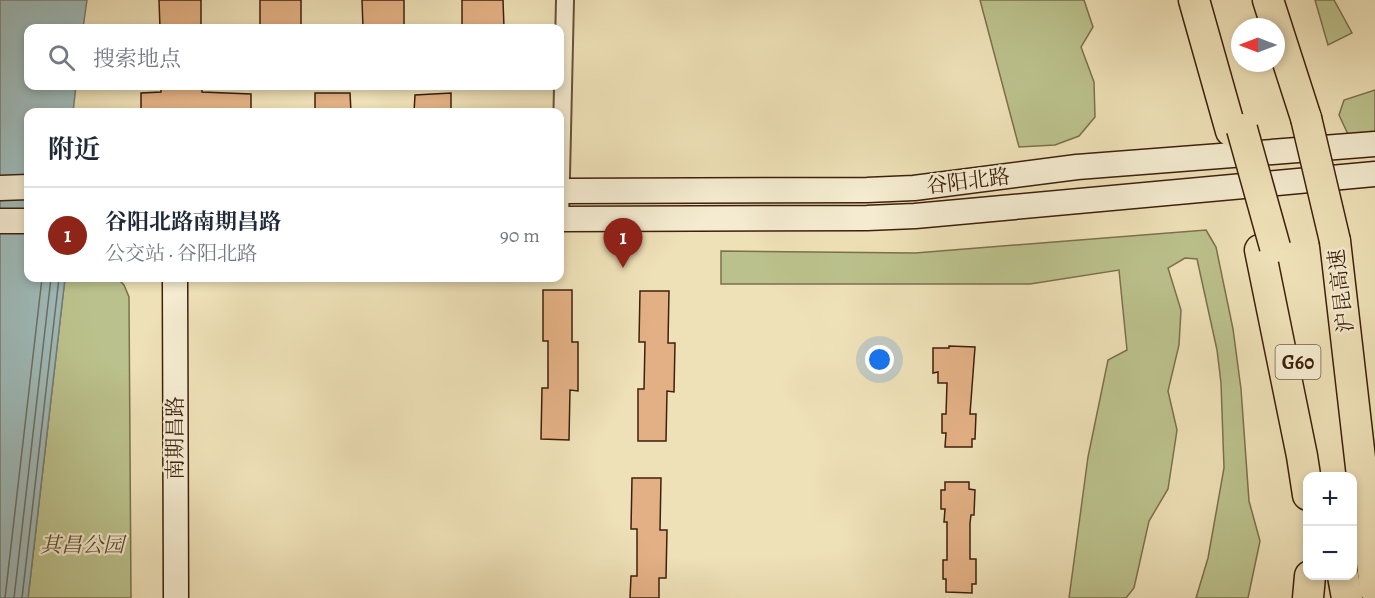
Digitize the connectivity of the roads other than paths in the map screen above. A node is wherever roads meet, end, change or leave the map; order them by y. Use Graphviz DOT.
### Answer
graph roads {
  1 [pos="565,0"];
  2 [pos="1194,0"];
  3 [pos="1202,0"];
  4 [pos="1268,0"];
  5 [pos="564,38"];
  6 [pos="563,90"];
  7 [pos="562,108"];
  8 [pos="1237,130"];
  9 [pos="1375,144"];
  10 [pos="1375,174"];
  11 [pos="0,188"];
  12 [pos="24,188"];
  13 [pos="564,191"];
  14 [pos="564,219"];
  15 [pos="0,221"];
  16 [pos="24,222"];
  17 [pos="1335,240"];
  18 [pos="1267,249"];
  19 [pos="174,282"];
  20 [pos="1375,430"];
  21 [pos="1304,472"];
  22 [pos="1321,472"];
  23 [pos="1310,580"];
  24 [pos="1343,580"];
  25 [pos="1375,589"];
  26 [pos="176,598"];
  27 [pos="1308,598"];
  28 [pos="1347,598"];
  1 -- 5 [label="street"];
  2 -- 8 [label="highway"];
  3 -- 8 [label="highway, G60"];
  4 -- 17 [label="highway, 沪昆高速 / G60, bridge"];
  6 -- 7 [label="street"];
  8 -- 18 [label="highway, G60, bridge"];
  9 -- 13 [label="main road, 谷阳北路"];
  10 -- 14 [label="main road, 谷阳北路"];
  11 -- 12 [label="main road"];
  15 -- 16 [label="main road"];
  17 -- 20 [label="highway"];
  17 -- 25 [label="highway, 沪昆高速 / G60"];
  18 -- 21 [label="highway"];
  18 -- 22 [label="highway, G60"];
  19 -- 26 [label="main road, 南期昌路"];
  23 -- 27 [label="highway"];
  24 -- 28 [label="highway"];
}
